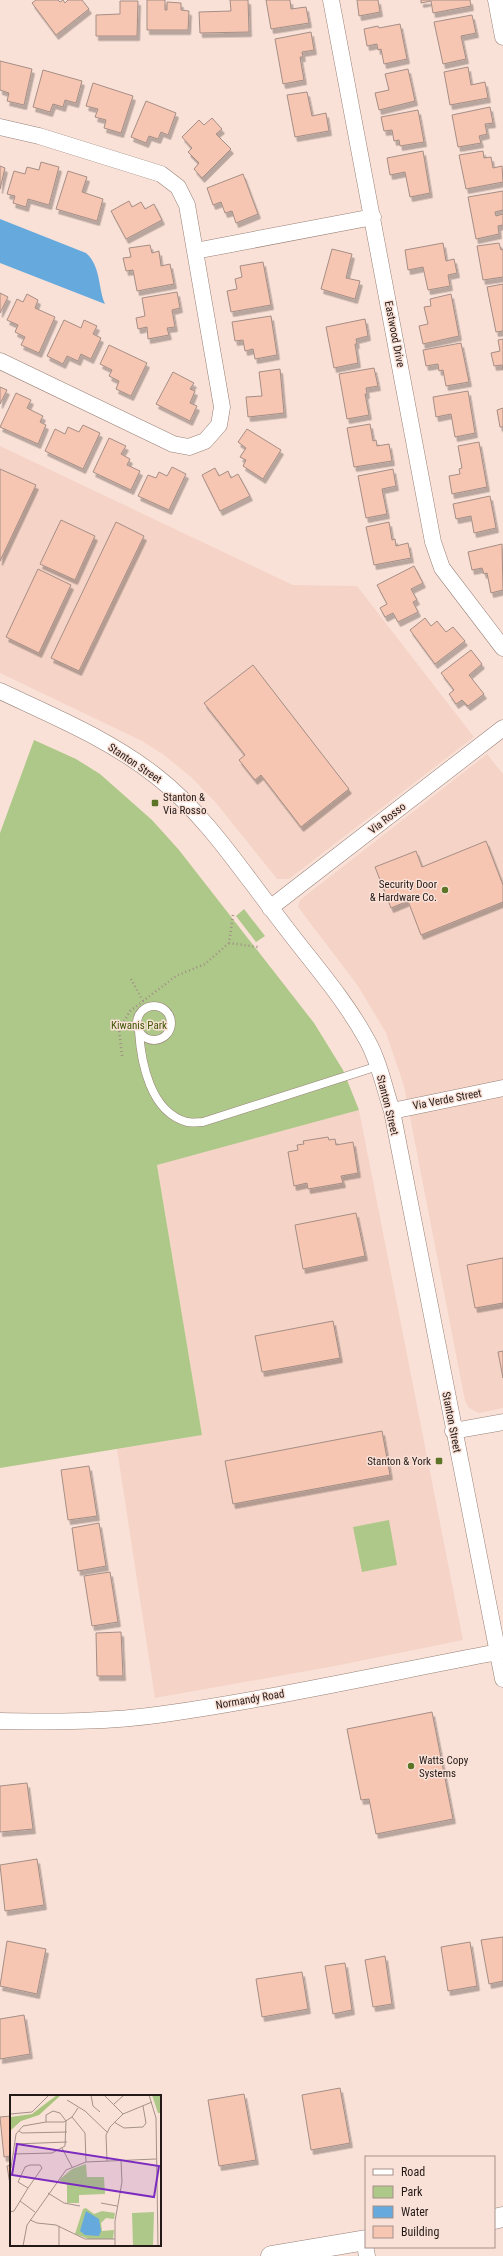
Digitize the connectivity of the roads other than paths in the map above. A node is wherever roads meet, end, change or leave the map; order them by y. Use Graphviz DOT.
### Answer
graph roads {
  1 [pos="331,0"];
  2 [pos="496,0"];
  3 [pos="503,37"];
  4 [pos="0,127"];
  5 [pos="373,217"];
  6 [pos="195,251"];
  7 [pos="0,361"];
  8 [pos="503,648"];
  9 [pos="0,691"];
  10 [pos="503,728"];
  11 [pos="270,908"];
  12 [pos="138,1031"];
  13 [pos="378,1066"];
  14 [pos="503,1088"];
  15 [pos="392,1111"];
  16 [pos="503,1422"];
  17 [pos="453,1431"];
  18 [pos="498,1652"];
  19 [pos="503,1679"];
  20 [pos="0,1721"];
  21 [pos="365,2245"];
  22 [pos="271,2256"];
  1 -- 5 [label="street, Eastwood Drive"];
  2 -- 3 [label="street"];
  4 -- 6 [label="street"];
  5 -- 6 [label="street"];
  5 -- 8 [label="street, Eastwood Drive"];
  6 -- 7 [label="street"];
  9 -- 11 [label="street, Stanton Street"];
  10 -- 11 [label="street, Via Rosso"];
  11 -- 13 [label="street, Stanton Street"];
  12 -- 12 [label="lane"];
  12 -- 13 [label="lane"];
  13 -- 15 [label="street, Stanton Street"];
  14 -- 15 [label="street, Via Verde Street"];
  15 -- 17 [label="street, Stanton Street"];
  16 -- 17 [label="street"];
  17 -- 18 [label="street, Stanton Street"];
  18 -- 19 [label="street, Stanton Street"];
  18 -- 20 [label="street, Normandy Road"];
  21 -- 22 [label="street"];
}
